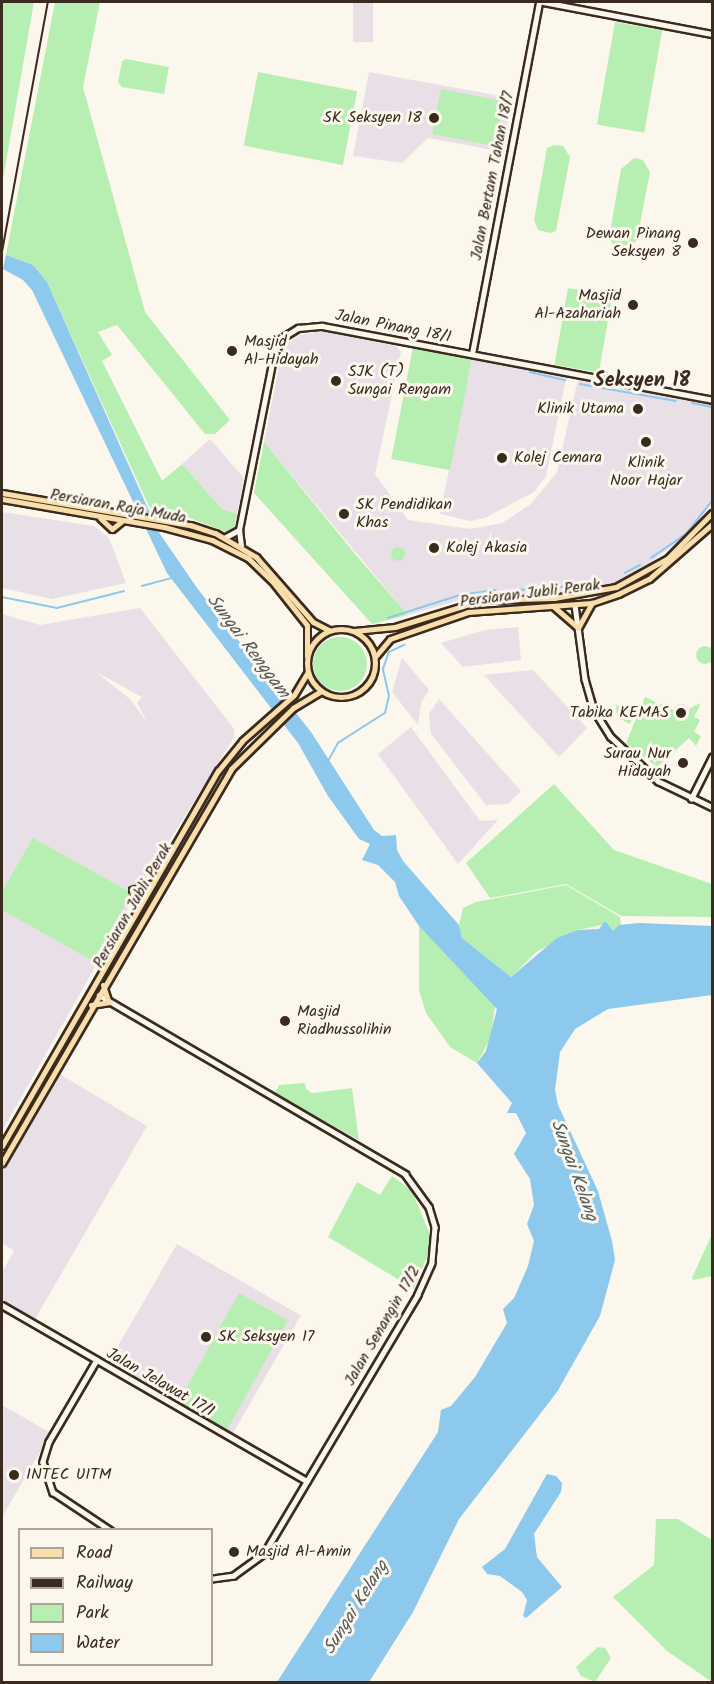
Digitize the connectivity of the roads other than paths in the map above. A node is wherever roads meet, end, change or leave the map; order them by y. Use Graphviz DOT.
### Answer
graph roads {
  1 [pos="538,2"];
  2 [pos="543,2"];
  3 [pos="712,34"];
  4 [pos="472,354"];
  5 [pos="712,400"];
  6 [pos="2,493"];
  7 [pos="2,500"];
  8 [pos="712,513"];
  9 [pos="98,517"];
  10 [pos="123,521"];
  11 [pos="163,523"];
  12 [pos="712,524"];
  13 [pos="239,530"];
  14 [pos="224,538"];
  15 [pos="241,546"];
  16 [pos="554,597"];
  17 [pos="592,603"];
  18 [pos="575,604"];
  19 [pos="553,606"];
  20 [pos="578,628"];
  21 [pos="329,630"];
  22 [pos="354,631"];
  23 [pos="307,656"];
  24 [pos="375,657"];
  25 [pos="308,672"];
  26 [pos="321,691"];
  27 [pos="712,757"];
  28 [pos="691,799"];
  29 [pos="712,807"];
  30 [pos="153,883"];
  31 [pos="135,913"];
  32 [pos="103,985"];
  33 [pos="87,993"];
  34 [pos="97,994"];
  35 [pos="109,1001"];
  36 [pos="91,1005"];
  37 [pos="2,1146"];
  38 [pos="2,1163"];
  39 [pos="2,1305"];
  40 [pos="98,1360"];
  41 [pos="307,1481"];
  42 [pos="107,1528"];
  43 [pos="213,1579"];
  1 -- 4 [label="street, Jalan Bertam Tahan 18/7"];
  2 -- 3 [label="street"];
  4 -- 5 [label="street, Jalan Pinang 18/1"];
  4 -- 13 [label="street, Jalan Pinang 18/1"];
  6 -- 11 [label="main road, Persiaran Raja Muda"];
  7 -- 9 [label="main road, Persiaran Raja Muda"];
  8 -- 16 [label="main road, Persiaran Jubli Perak"];
  9 -- 10 [label="main road, Persiaran Raja Muda"];
  9 -- 10 [label="main road"];
  10 -- 11 [label="main road, Persiaran Raja Muda"];
  11 -- 14 [label="main road, Persiaran Raja Muda"];
  11 -- 23 [label="main road, Persiaran Raja Muda"];
  12 -- 17 [label="main road, Persiaran Jubli Perak"];
  13 -- 14 [label="street"];
  13 -- 15 [label="street, Jalan Pinang 18/1"];
  14 -- 15 [label="main road, Persiaran Raja Muda"];
  15 -- 21 [label="main road, Persiaran Raja Muda"];
  16 -- 18 [label="main road"];
  16 -- 22 [label="main road, Persiaran Jubli Perak"];
  17 -- 18 [label="main road, Persiaran Jubli Perak"];
  17 -- 20 [label="main road"];
  18 -- 19 [label="main road, Persiaran Jubli Perak"];
  18 -- 20 [label="street"];
  19 -- 20 [label="main road"];
  19 -- 24 [label="main road, Persiaran Jubli Perak"];
  20 -- 28 [label="street"];
  21 -- 22 [label="main road"];
  21 -- 23 [label="main road"];
  22 -- 24 [label="main road"];
  23 -- 25 [label="main road"];
  24 -- 26 [label="main road"];
  25 -- 26 [label="main road"];
  25 -- 30 [label="main road, Persiaran Jubli Perak"];
  26 -- 32 [label="main road, Persiaran Jubli Perak"];
  27 -- 28 [label="street"];
  28 -- 29 [label="street"];
  30 -- 31 [label="main road, Persiaran Jubli Perak"];
  30 -- 31 [label="main road"];
  31 -- 33 [label="main road, Persiaran Jubli Perak"];
  32 -- 34 [label="main road, Persiaran Jubli Perak"];
  32 -- 35 [label="main road"];
  33 -- 34 [label="main road"];
  33 -- 37 [label="main road, Persiaran Jubli Perak"];
  34 -- 35 [label="street, Jalan Senangin 17/2"];
  34 -- 36 [label="main road, Persiaran Jubli Perak"];
  35 -- 36 [label="main road"];
  35 -- 41 [label="street, Jalan Senangin 17/2"];
  36 -- 38 [label="main road, Persiaran Jubli Perak"];
  39 -- 40 [label="street, Jalan Jelawat 17/1"];
  40 -- 41 [label="street, Jalan Jelawat 17/1"];
  40 -- 42 [label="street"];
  41 -- 43 [label="street, Jalan Senangin 17/2"];
}
